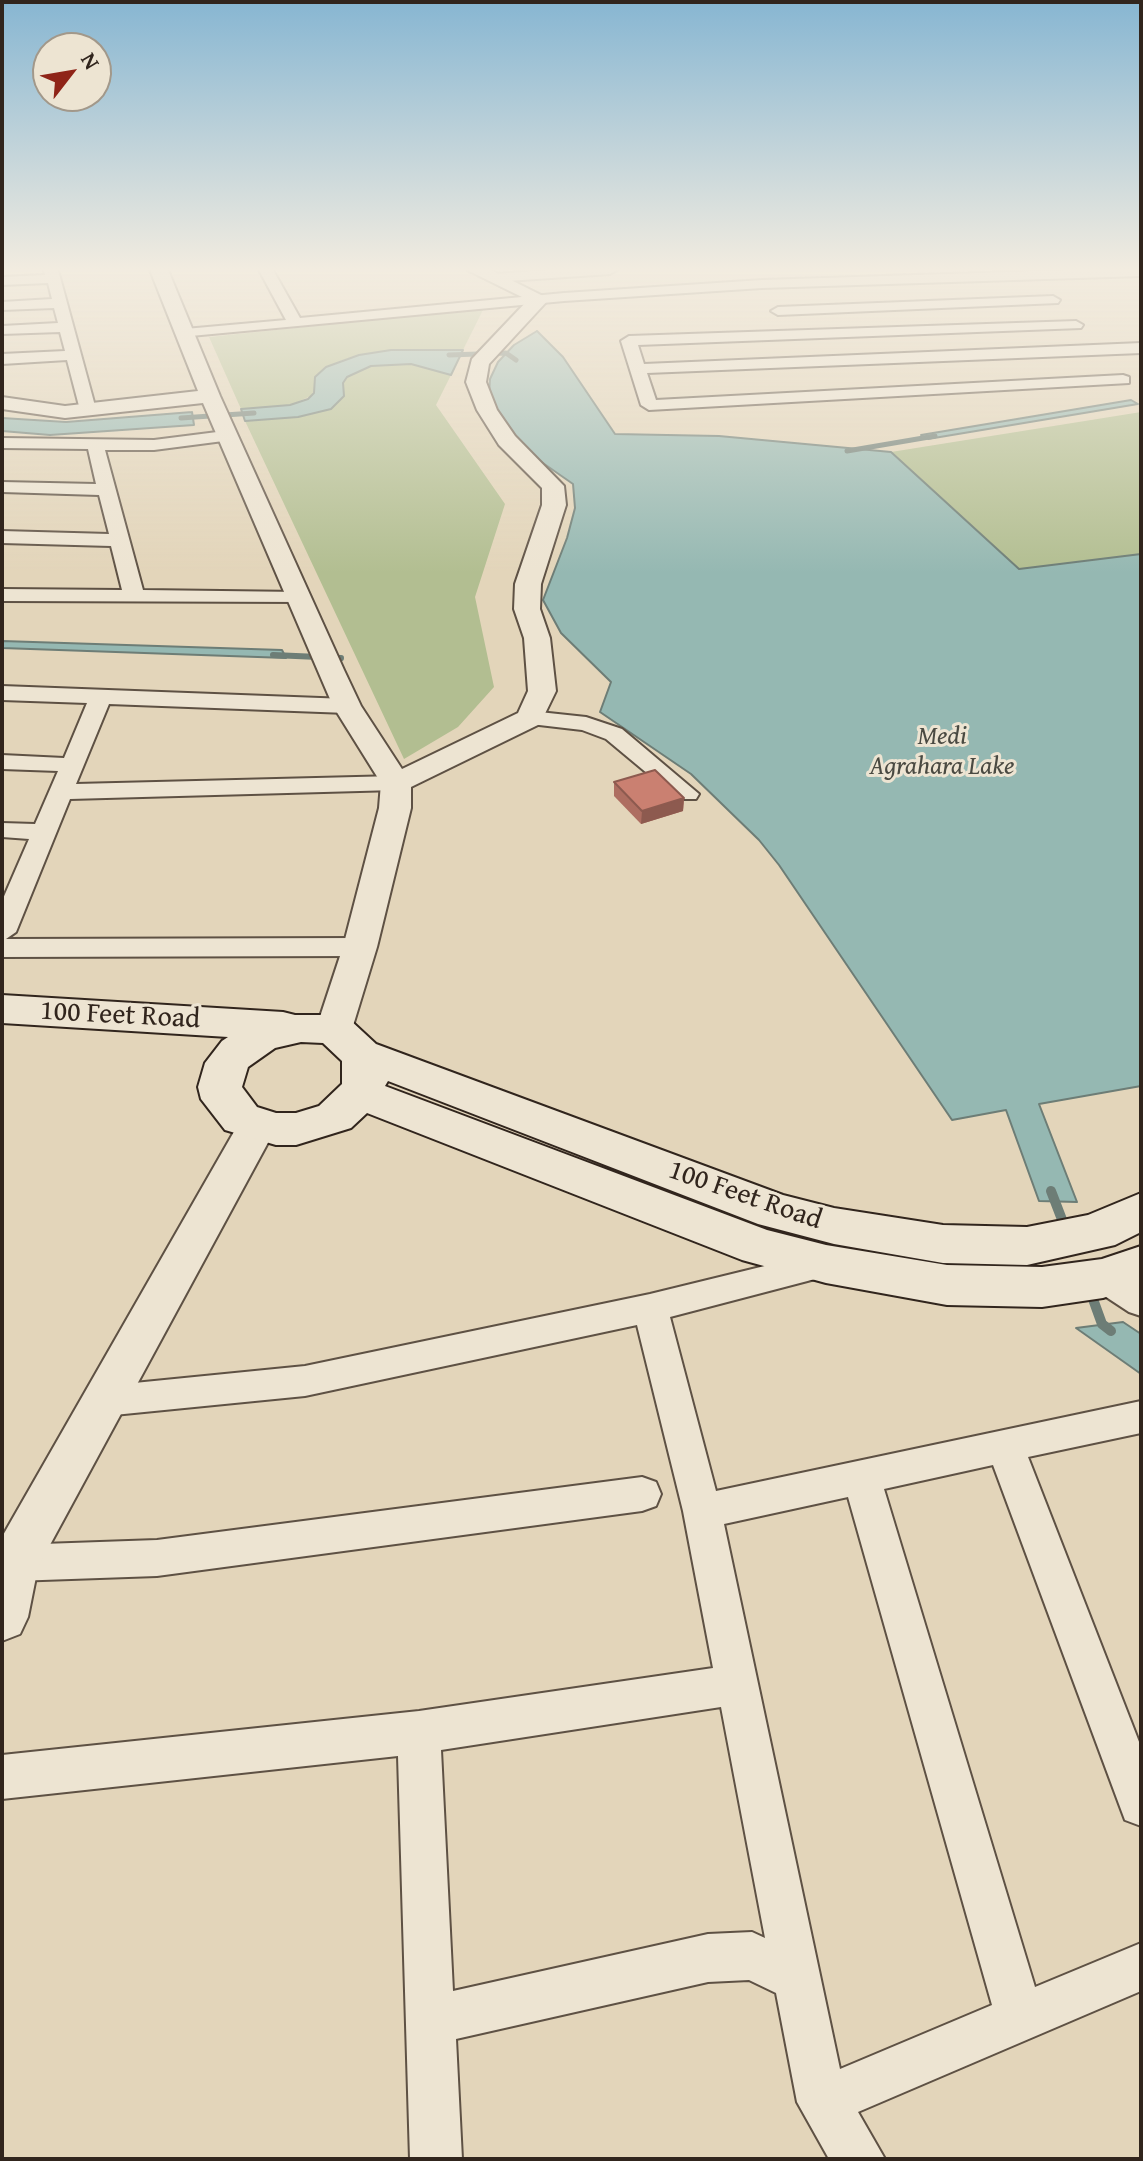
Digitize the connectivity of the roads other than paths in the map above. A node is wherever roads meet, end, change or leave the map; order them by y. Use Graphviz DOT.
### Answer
graph roads {
  1 [pos="77,371"];
  2 [pos="200,371"];
  3 [pos="478,371"];
  4 [pos="639,371"];
  5 [pos="671,371"];
  6 [pos="813,371"];
  7 [pos="900,371"];
  8 [pos="1115,371"];
  9 [pos="818,379"];
  10 [pos="1123,380"];
  11 [pos="1141,394"];
  12 [pos="210,396"];
  13 [pos="2,403"];
  14 [pos="87,406"];
  15 [pos="224,433"];
  16 [pos="2,443"];
  17 [pos="95,444"];
  18 [pos="2,487"];
  19 [pos="108,490"];
  20 [pos="2,537"];
  21 [pos="120,540"];
  22 [pos="2,595"];
  23 [pos="134,596"];
  24 [pos="300,598"];
  25 [pos="2,693"];
  26 [pos="101,697"];
  27 [pos="347,706"];
  28 [pos="530,718"];
  29 [pos="2,762"];
  30 [pos="72,765"];
  31 [pos="396,783"];
  32 [pos="61,792"];
  33 [pos="687,794"];
  34 [pos="2,830"];
  35 [pos="44,832"];
  36 [pos="2,932"];
  37 [pos="360,947"];
  38 [pos="2,948"];
  39 [pos="2,1009"];
  40 [pos="2,1039"];
  41 [pos="237,1051"];
  42 [pos="352,1059"];
  43 [pos="257,1126"];
  44 [pos="1129,1256"];
  45 [pos="826,1264"];
  46 [pos="1035,1266"];
  47 [pos="650,1308"];
  48 [pos="104,1401"];
  49 [pos="1141,1417"];
  50 [pos="1005,1446"];
  51 [pos="861,1477"];
  52 [pos="642,1494"];
  53 [pos="702,1511"];
  54 [pos="14,1563"];
  55 [pos="2,1617"];
  56 [pos="714,1689"];
  57 [pos="419,1732"];
  58 [pos="2,1777"];
  59 [pos="1141,1804"];
  60 [pos="1141,1967"];
  61 [pos="1020,2018"];
  62 [pos="429,2021"];
  63 [pos="822,2102"];
  64 [pos="436,2159"];
  65 [pos="834,2159"];
  66 [pos="859,2159"];
  1 -- 14 [label="street"];
  2 -- 12 [label="street"];
  3 -- 28 [label="street"];
  4 -- 9 [label="street"];
  5 -- 9 [label="street"];
  6 -- 9 [label="street"];
  7 -- 9 [label="street"];
  8 -- 10 [label="street"];
  9 -- 10 [label="street"];
  10 -- 11 [label="street"];
  12 -- 13 [label="street"];
  12 -- 15 [label="street"];
  15 -- 17 [label="street"];
  15 -- 24 [label="street"];
  16 -- 17 [label="street"];
  17 -- 19 [label="street"];
  18 -- 19 [label="street"];
  19 -- 21 [label="street"];
  20 -- 21 [label="street"];
  21 -- 23 [label="street"];
  22 -- 23 [label="street"];
  23 -- 24 [label="street"];
  24 -- 27 [label="street"];
  25 -- 26 [label="street"];
  26 -- 27 [label="street"];
  26 -- 30 [label="street"];
  27 -- 31 [label="street"];
  28 -- 31 [label="street"];
  28 -- 33 [label="street"];
  29 -- 30 [label="street"];
  30 -- 32 [label="street"];
  31 -- 32 [label="street"];
  31 -- 37 [label="street"];
  32 -- 35 [label="street"];
  34 -- 35 [label="street"];
  35 -- 36 [label="street"];
  37 -- 38 [label="street"];
  37 -- 42 [label="street"];
  39 -- 42 [label="main road, 100 Feet Road"];
  40 -- 41 [label="main road, 100 Feet Road"];
  41 -- 42 [label="main road"];
  41 -- 43 [label="main road"];
  42 -- 43 [label="main road"];
  42 -- 45 [label="main road, 100 Feet Road"];
  42 -- 46 [label="main road, 100 Feet Road"];
  43 -- 48 [label="street"];
  44 -- 46 [label="main road, 100 Feet Road"];
  45 -- 46 [label="main road, 100 Feet Road"];
  45 -- 47 [label="street"];
  47 -- 48 [label="street"];
  47 -- 53 [label="street"];
  48 -- 54 [label="street"];
  49 -- 50 [label="street"];
  50 -- 51 [label="street"];
  50 -- 59 [label="street"];
  51 -- 53 [label="street"];
  51 -- 61 [label="street"];
  52 -- 54 [label="street"];
  53 -- 63 [label="street"];
  54 -- 55 [label="street"];
  56 -- 57 [label="street"];
  57 -- 58 [label="street"];
  57 -- 62 [label="street"];
  60 -- 61 [label="street"];
  61 -- 63 [label="street"];
  62 -- 63 [label="street"];
  62 -- 64 [label="street"];
  63 -- 65 [label="street"];
  63 -- 66 [label="street"];
}
